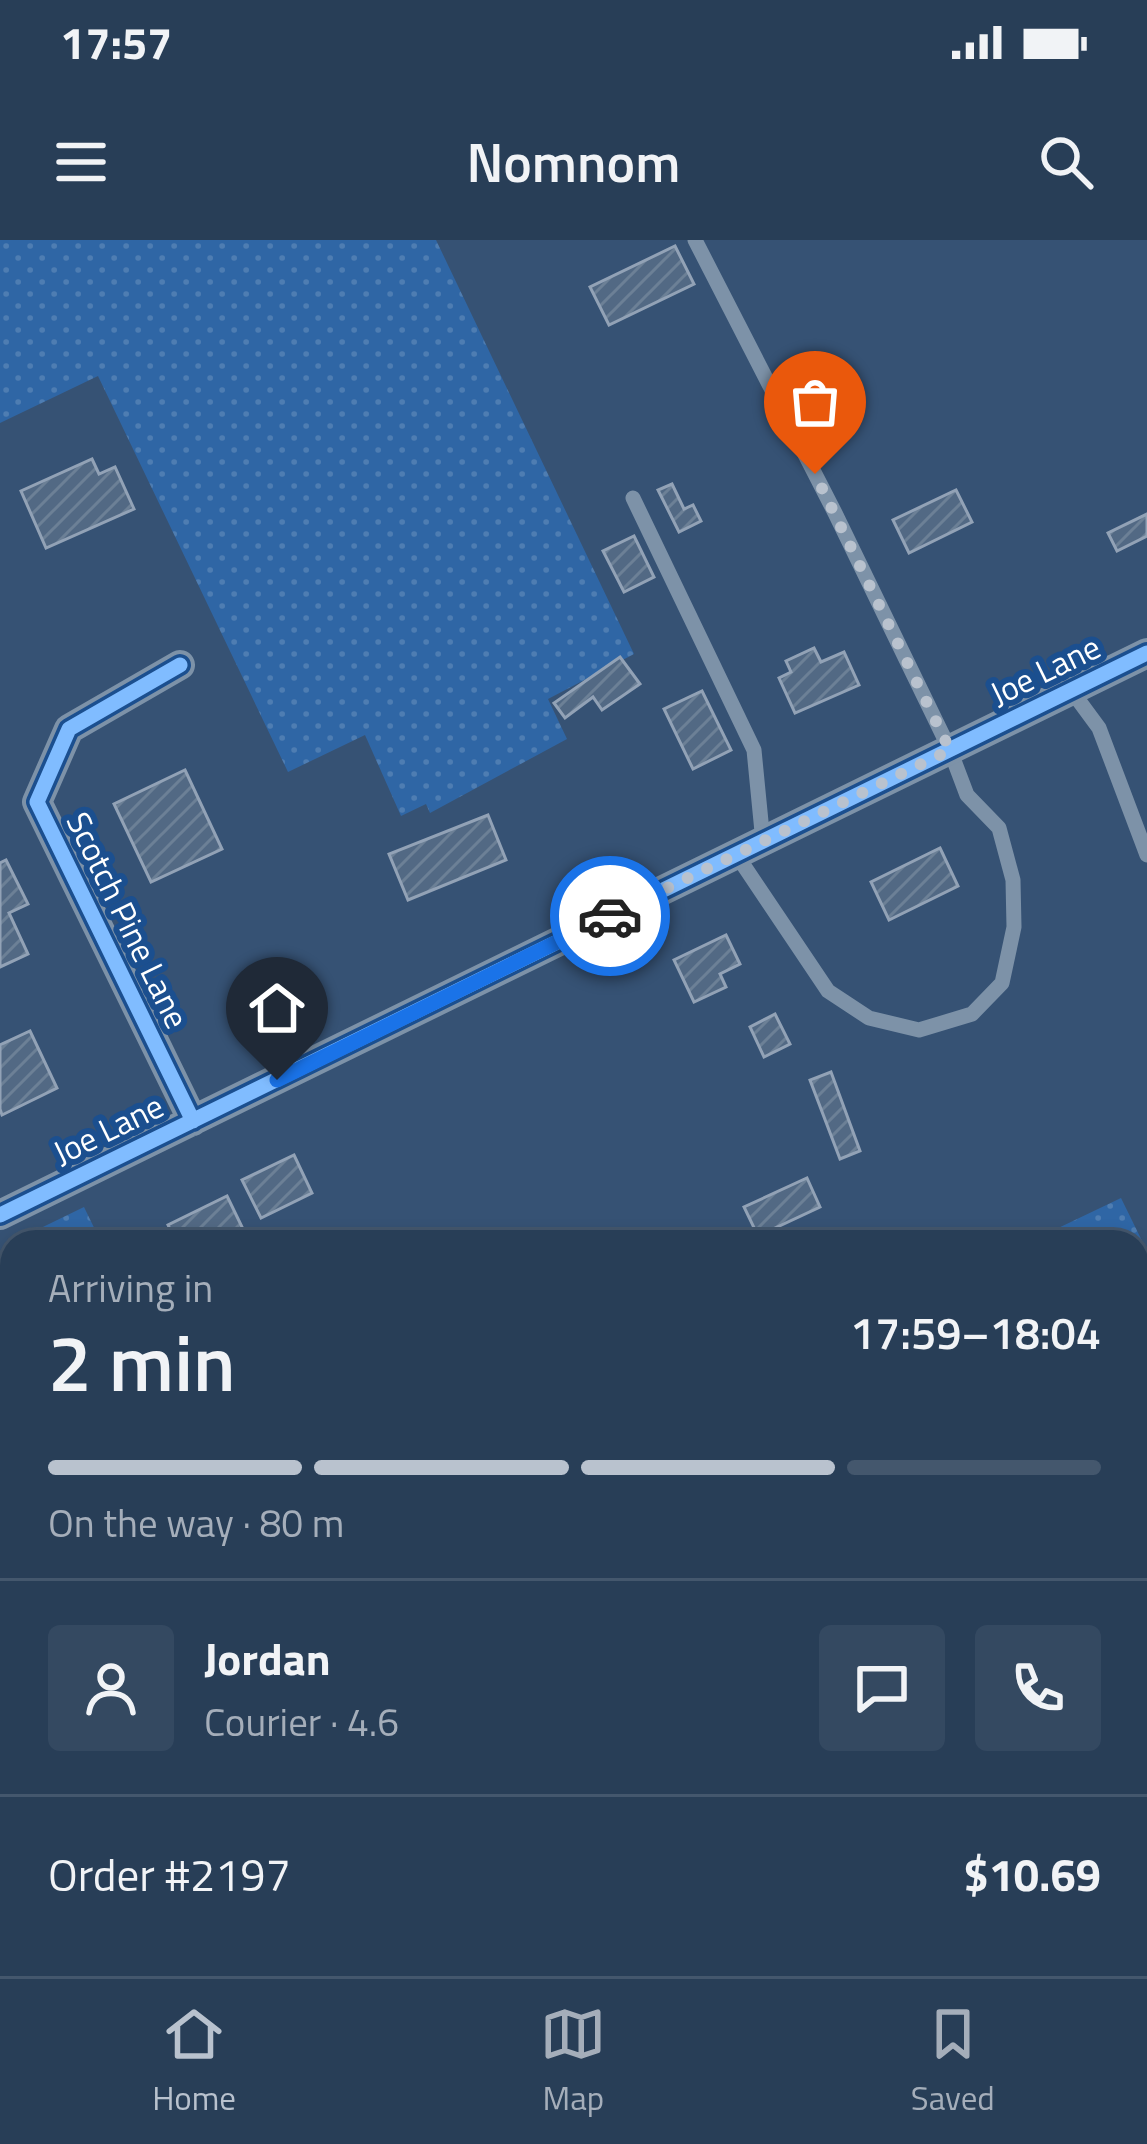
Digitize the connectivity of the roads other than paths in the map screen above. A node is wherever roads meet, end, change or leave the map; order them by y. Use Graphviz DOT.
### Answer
graph roads {
  1 [pos="695,240"];
  2 [pos="633,498"];
  3 [pos="1147,653"];
  4 [pos="180,665"];
  5 [pos="1071,690"];
  6 [pos="950,750"];
  7 [pos="749,848"];
  8 [pos="1147,855"];
  9 [pos="193,1121"];
  10 [pos="0,1215"];
  1 -- 6 [label="lane"];
  2 -- 7 [label="lane"];
  3 -- 5 [label="street, Joe Lane"];
  4 -- 9 [label="street, Scotch Pine Lane"];
  5 -- 6 [label="street, Joe Lane"];
  5 -- 8 [label="lane"];
  6 -- 7 [label="street, Joe Lane"];
  6 -- 7 [label="lane"];
  7 -- 9 [label="street, Joe Lane"];
  9 -- 10 [label="street, Joe Lane"];
}
